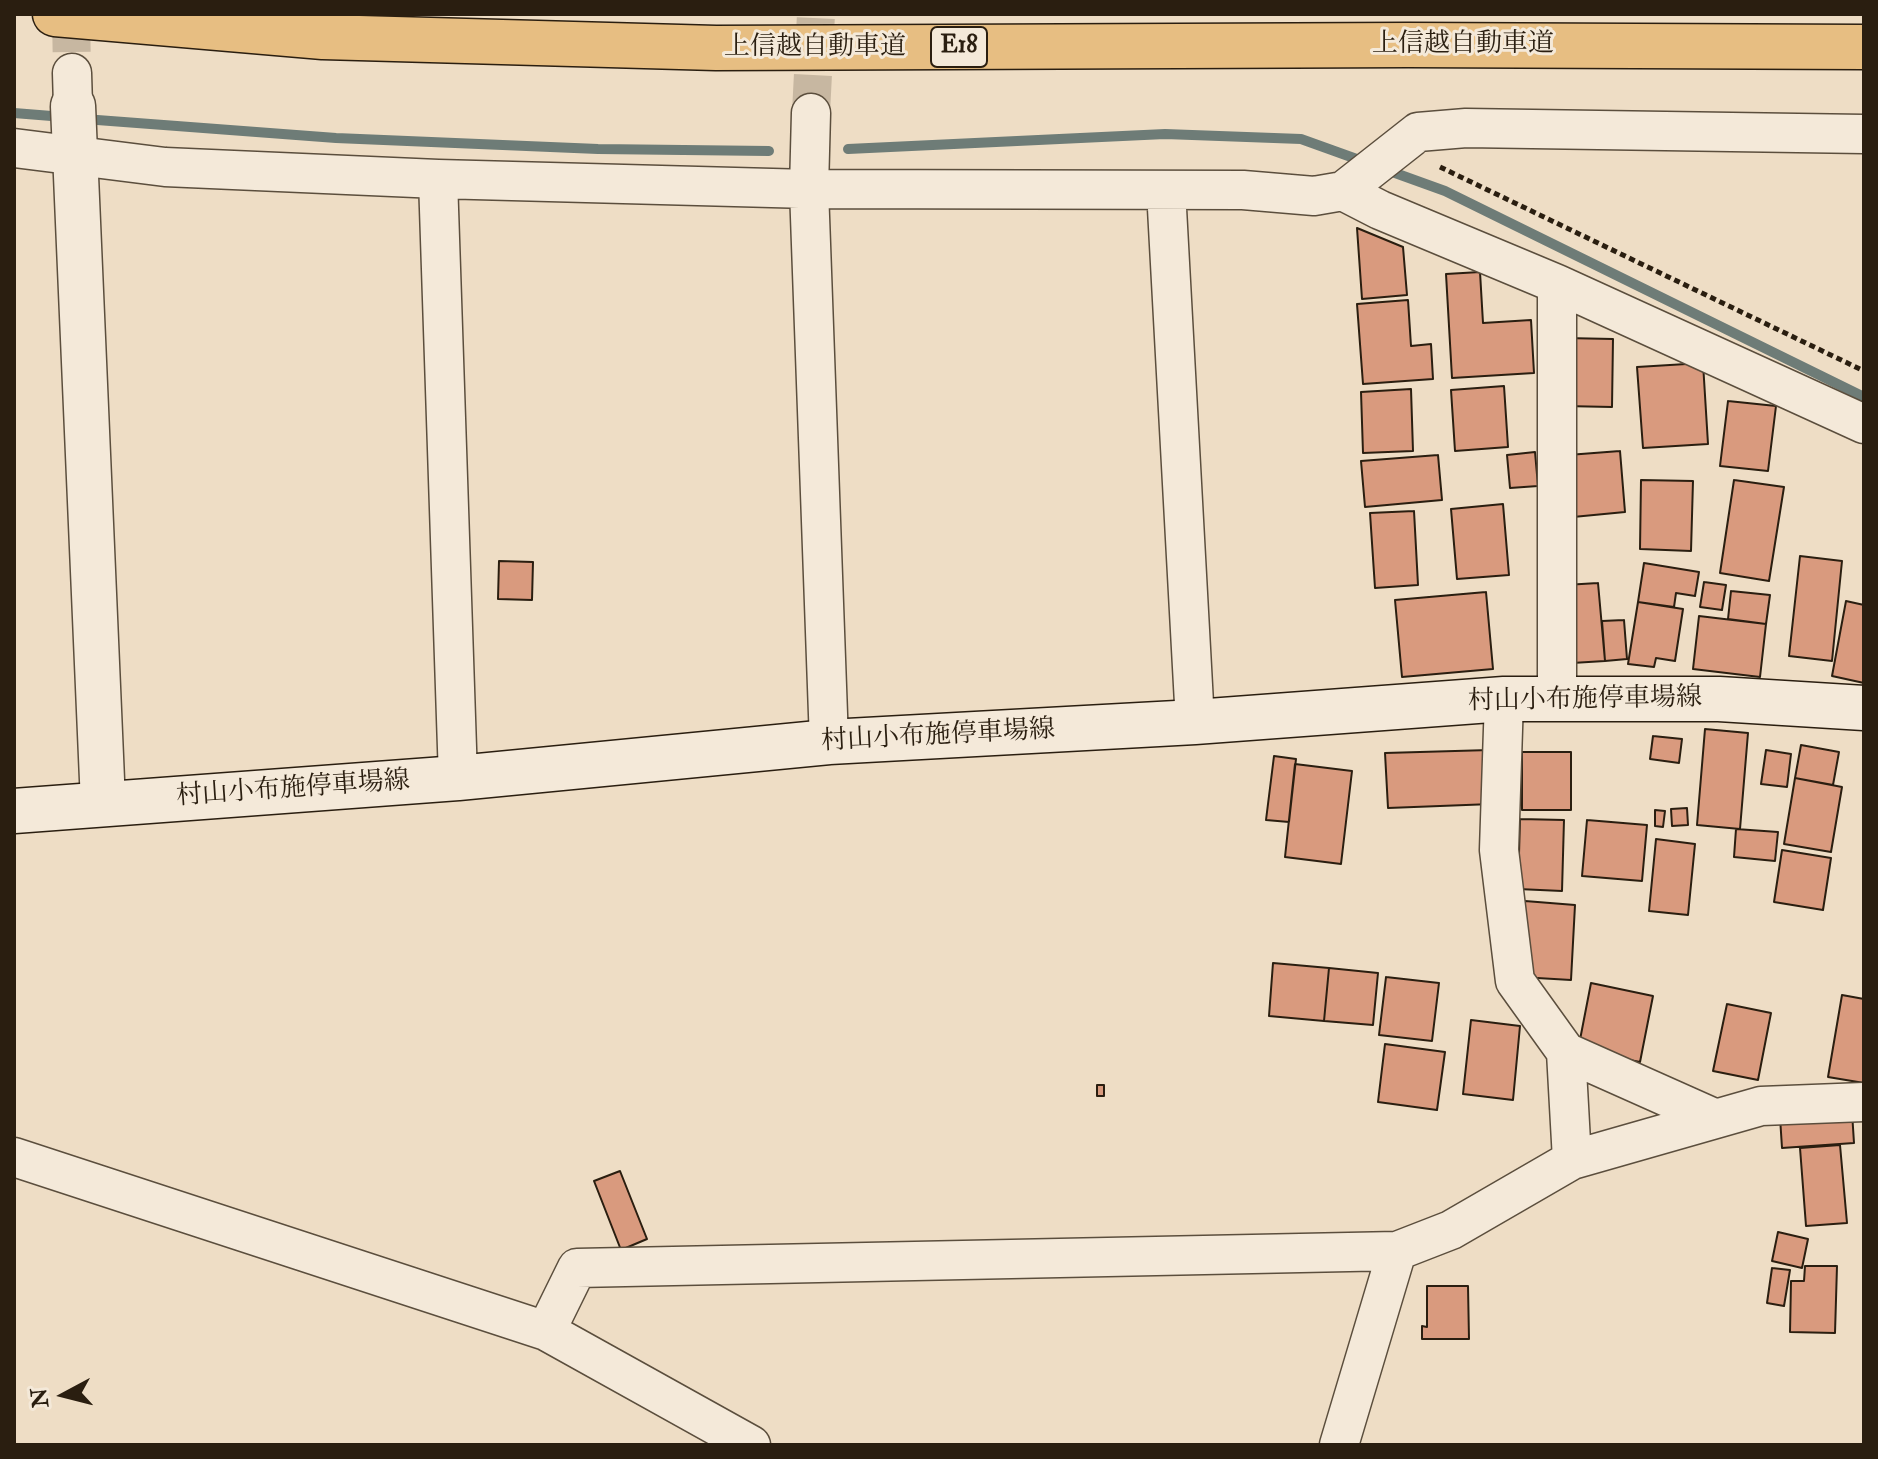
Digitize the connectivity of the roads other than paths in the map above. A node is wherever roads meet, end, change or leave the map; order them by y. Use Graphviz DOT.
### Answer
graph roads {
  1 [pos="55,14"];
  2 [pos="1864,47"];
  3 [pos="811,113"];
  4 [pos="73,118"];
  5 [pos="1864,134"];
  6 [pos="14,148"];
  7 [pos="438,179"];
  8 [pos="1349,186"];
  9 [pos="809,189"];
  10 [pos="1166,190"];
  11 [pos="1557,284"];
  12 [pos="1864,424"];
  13 [pos="1557,698"];
  14 [pos="1504,699"];
  15 [pos="1864,708"];
  16 [pos="1195,722"];
  17 [pos="829,742"];
  18 [pos="458,778"];
  19 [pos="103,803"];
  20 [pos="14,811"];
  21 [pos="1566,1052"];
  22 [pos="1864,1102"];
  23 [pos="1714,1118"];
  24 [pos="14,1157"];
  25 [pos="1572,1160"];
  26 [pos="1397,1251"];
  27 [pos="546,1331"];
  28 [pos="751,1445"];
  29 [pos="1339,1445"];
  1 -- 2 [label="highway, 上信越自動車道 / E18"];
  3 -- 9 [label="street"];
  4 -- 6 [label="street"];
  4 -- 7 [label="street"];
  4 -- 19 [label="main road"];
  5 -- 8 [label="street"];
  7 -- 9 [label="street"];
  7 -- 18 [label="street"];
  8 -- 10 [label="street"];
  8 -- 11 [label="street"];
  9 -- 10 [label="street"];
  9 -- 17 [label="street"];
  10 -- 16 [label="street"];
  11 -- 12 [label="street"];
  11 -- 13 [label="street"];
  13 -- 14 [label="main road, 村山小布施停車場線"];
  13 -- 15 [label="main road, 村山小布施停車場線"];
  14 -- 16 [label="main road, 村山小布施停車場線"];
  14 -- 21 [label="street"];
  16 -- 17 [label="main road, 村山小布施停車場線"];
  17 -- 18 [label="main road, 村山小布施停車場線"];
  18 -- 19 [label="main road, 村山小布施停車場線"];
  19 -- 20 [label="main road, 村山小布施停車場線"];
  21 -- 23 [label="street"];
  21 -- 25 [label="street"];
  22 -- 23 [label="street"];
  23 -- 25 [label="street"];
  24 -- 27 [label="street"];
  25 -- 26 [label="street"];
  26 -- 27 [label="street"];
  26 -- 29 [label="street"];
  27 -- 28 [label="street"];
}
